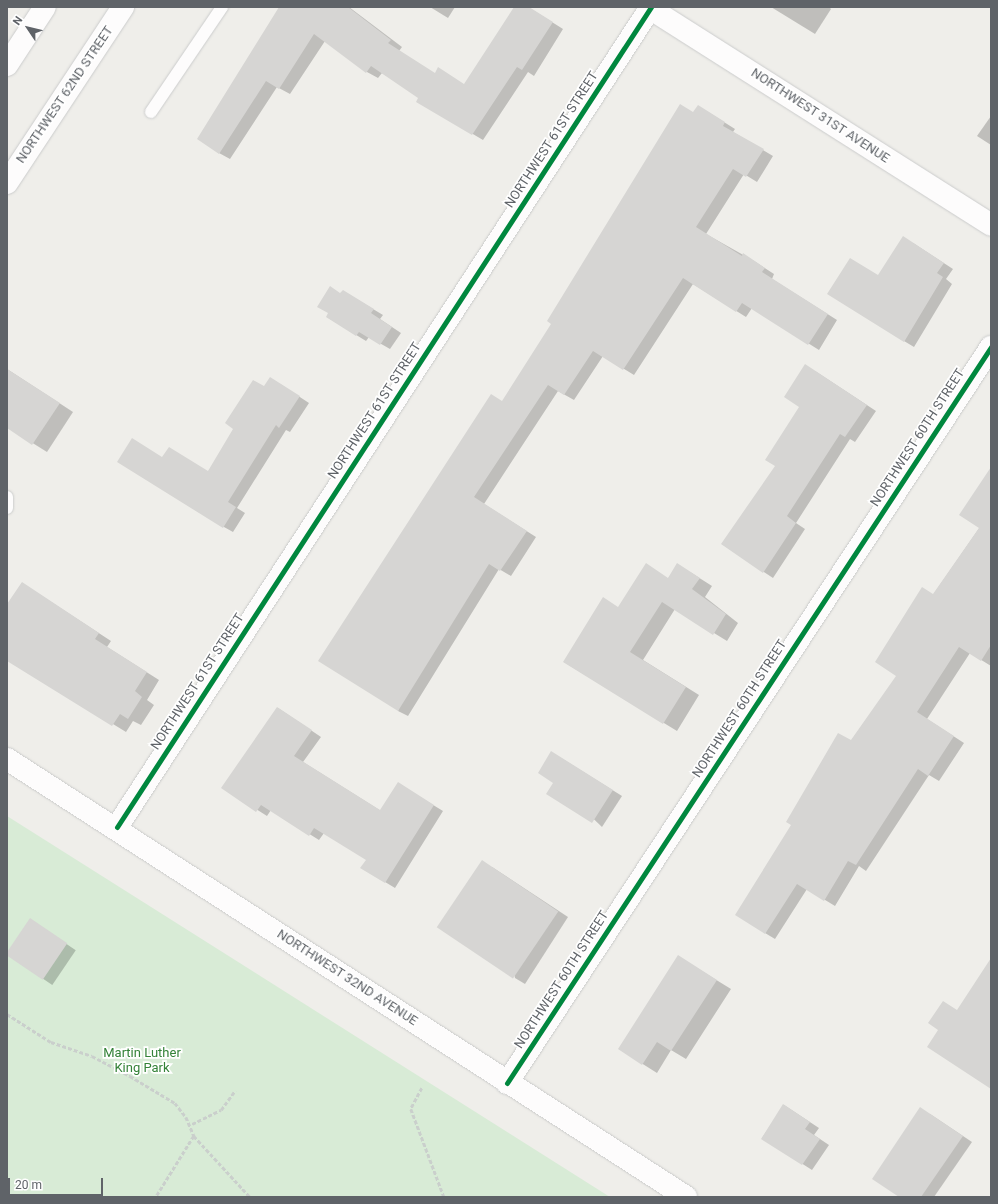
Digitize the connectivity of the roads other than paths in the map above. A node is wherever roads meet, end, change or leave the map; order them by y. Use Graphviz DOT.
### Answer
graph roads {
  1 [pos="45,7"];
  2 [pos="123,7"];
  3 [pos="222,7"];
  4 [pos="650,7"];
  5 [pos="8,63"];
  6 [pos="151,112"];
  7 [pos="7,183"];
  8 [pos="991,225"];
  9 [pos="991,348"];
  10 [pos="7,497"];
  11 [pos="7,508"];
  12 [pos="7,759"];
  13 [pos="117,827"];
  14 [pos="507,1083"];
  15 [pos="686,1197"];
  1 -- 5 [label="street"];
  2 -- 7 [label="street, NORTHWEST 62ND STREET"];
  3 -- 6 [label="lane"];
  4 -- 8 [label="street, NORTHWEST 31ST AVENUE"];
  4 -- 13 [label="street, NORTHWEST 61ST STREET"];
  9 -- 14 [label="street, NORTHWEST 60TH STREET"];
  10 -- 11 [label="lane"];
  12 -- 13 [label="street, NORTHWEST 32ND AVENUE"];
  13 -- 14 [label="street, NORTHWEST 32ND AVENUE"];
  14 -- 15 [label="street, NORTHWEST 32ND AVENUE"];
}
